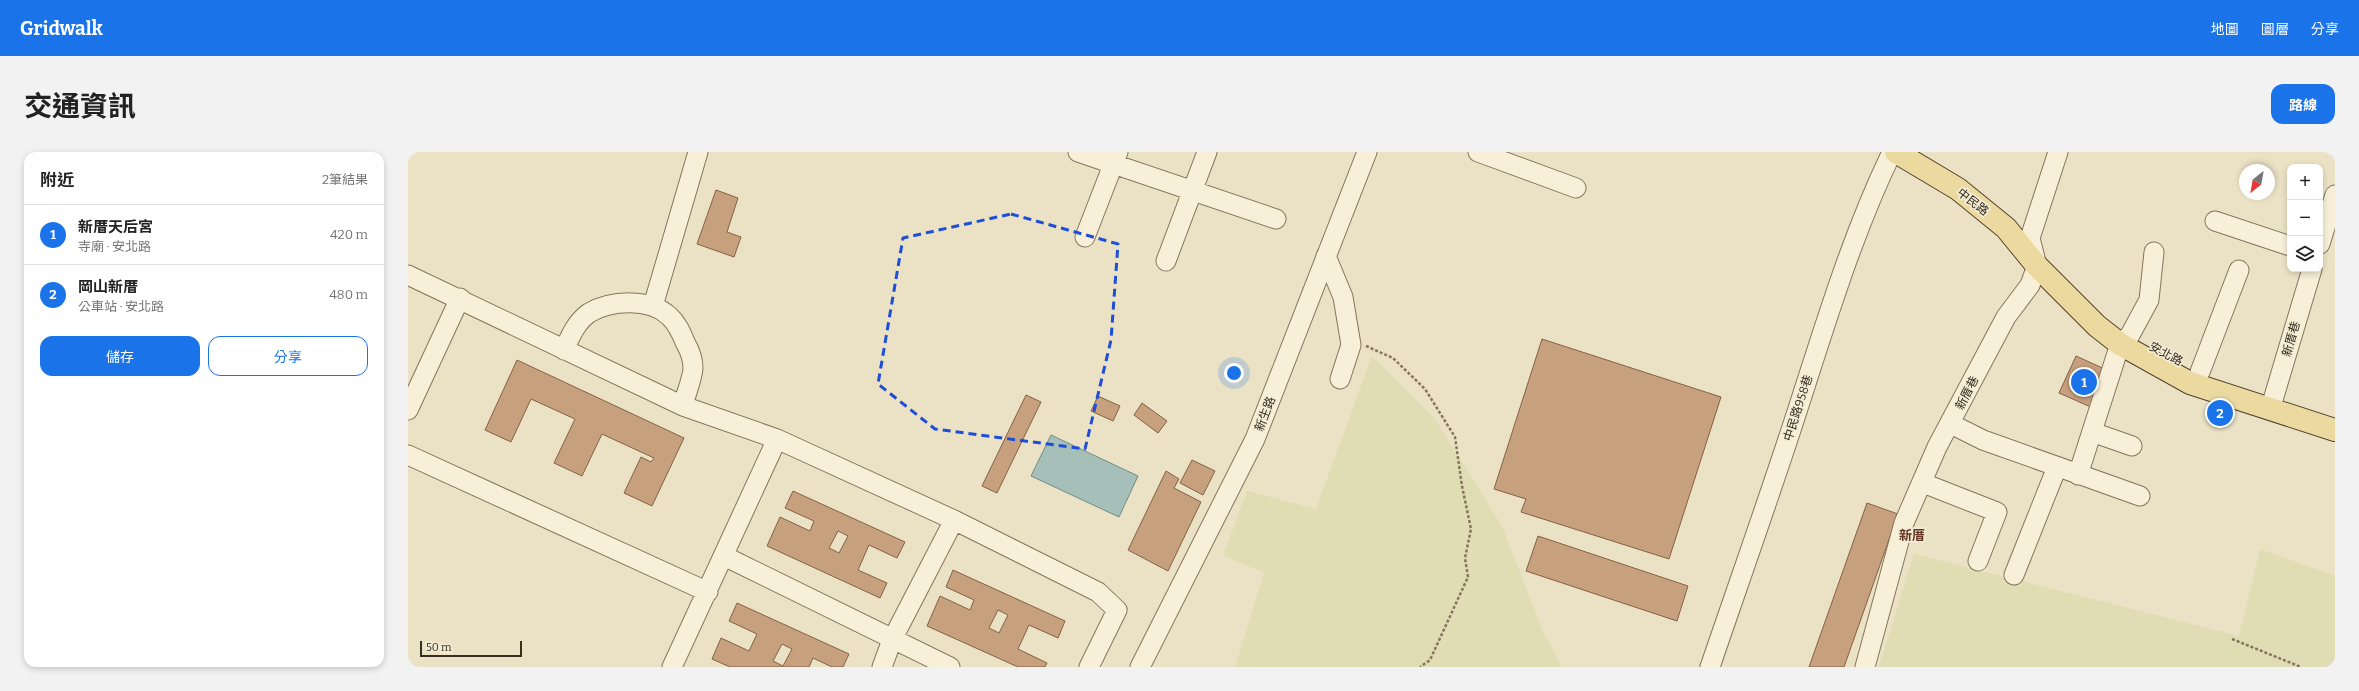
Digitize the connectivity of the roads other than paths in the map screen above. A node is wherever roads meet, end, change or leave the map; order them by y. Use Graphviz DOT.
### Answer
graph roads {
  1 [pos="698,152"];
  2 [pos="1078,152"];
  3 [pos="1206,152"];
  4 [pos="1367,152"];
  5 [pos="1478,152"];
  6 [pos="1892,152"];
  7 [pos="1896,152"];
  8 [pos="1919,152"];
  9 [pos="2058,152"];
  10 [pos="1116,158"];
  11 [pos="1576,188"];
  12 [pos="1193,190"];
  13 [pos="2335,195"];
  14 [pos="1276,219"];
  15 [pos="2215,221"];
  16 [pos="2322,236"];
  17 [pos="1085,237"];
  18 [pos="2030,238"];
  19 [pos="2287,245"];
  20 [pos="2154,252"];
  21 [pos="1326,256"];
  22 [pos="1166,261"];
  23 [pos="2037,266"];
  24 [pos="2239,270"];
  25 [pos="2311,272"];
  26 [pos="408,275"];
  27 [pos="460,298"];
  28 [pos="653,306"];
  29 [pos="2125,339"];
  30 [pos="564,350"];
  31 [pos="2200,372"];
  32 [pos="1340,379"];
  33 [pos="2272,404"];
  34 [pos="683,406"];
  35 [pos="408,410"];
  36 [pos="2335,415"];
  37 [pos="1951,424"];
  38 [pos="2335,430"];
  39 [pos="2092,432"];
  40 [pos="777,439"];
  41 [pos="2132,446"];
  42 [pos="408,455"];
  43 [pos="2057,468"];
  44 [pos="2078,475"];
  45 [pos="1923,483"];
  46 [pos="2140,496"];
  47 [pos="954,520"];
  48 [pos="724,556"];
  49 [pos="1978,561"];
  50 [pos="2014,575"];
  51 [pos="708,592"];
  52 [pos="892,640"];
  53 [pos="672,667"];
  54 [pos="882,667"];
  55 [pos="950,667"];
  56 [pos="1089,667"];
  57 [pos="1140,667"];
  58 [pos="1710,667"];
  59 [pos="1865,667"];
  1 -- 28 [label="street"];
  2 -- 10 [label="street"];
  3 -- 12 [label="street"];
  4 -- 21 [label="street, 新生路"];
  5 -- 11 [label="street"];
  6 -- 58 [label="street, 中民路958巷"];
  7 -- 23 [label="main road, 中民路"];
  8 -- 18 [label="main road, 中民路"];
  9 -- 18 [label="street"];
  10 -- 12 [label="street"];
  10 -- 17 [label="street"];
  12 -- 14 [label="street"];
  12 -- 22 [label="street"];
  13 -- 16 [label="street"];
  15 -- 19 [label="street"];
  18 -- 23 [label="street"];
  18 -- 29 [label="main road, 安北路"];
  20 -- 29 [label="street"];
  21 -- 32 [label="street"];
  21 -- 57 [label="street, 新生路"];
  23 -- 29 [label="main road, 安北路"];
  23 -- 37 [label="street, 新厝巷"];
  24 -- 31 [label="street"];
  25 -- 33 [label="street, 新厝巷"];
  26 -- 27 [label="street"];
  27 -- 30 [label="street"];
  27 -- 35 [label="street"];
  28 -- 30 [label="street"];
  28 -- 34 [label="street"];
  29 -- 31 [label="main road, 安北路"];
  29 -- 33 [label="main road, 安北路"];
  29 -- 39 [label="street"];
  30 -- 34 [label="street"];
  31 -- 33 [label="main road, 安北路"];
  33 -- 36 [label="main road, 安北路"];
  33 -- 38 [label="main road, 安北路"];
  34 -- 40 [label="street"];
  37 -- 43 [label="street"];
  37 -- 45 [label="street, 新厝巷"];
  39 -- 41 [label="street"];
  39 -- 44 [label="street"];
  40 -- 47 [label="street"];
  40 -- 48 [label="street"];
  42 -- 51 [label="street"];
  43 -- 44 [label="street"];
  43 -- 50 [label="street"];
  44 -- 46 [label="street"];
  45 -- 49 [label="street"];
  45 -- 59 [label="street, 新厝巷"];
  47 -- 52 [label="street"];
  47 -- 56 [label="street"];
  48 -- 51 [label="street"];
  48 -- 52 [label="street"];
  51 -- 53 [label="street"];
  52 -- 54 [label="street"];
  52 -- 55 [label="street"];
}
